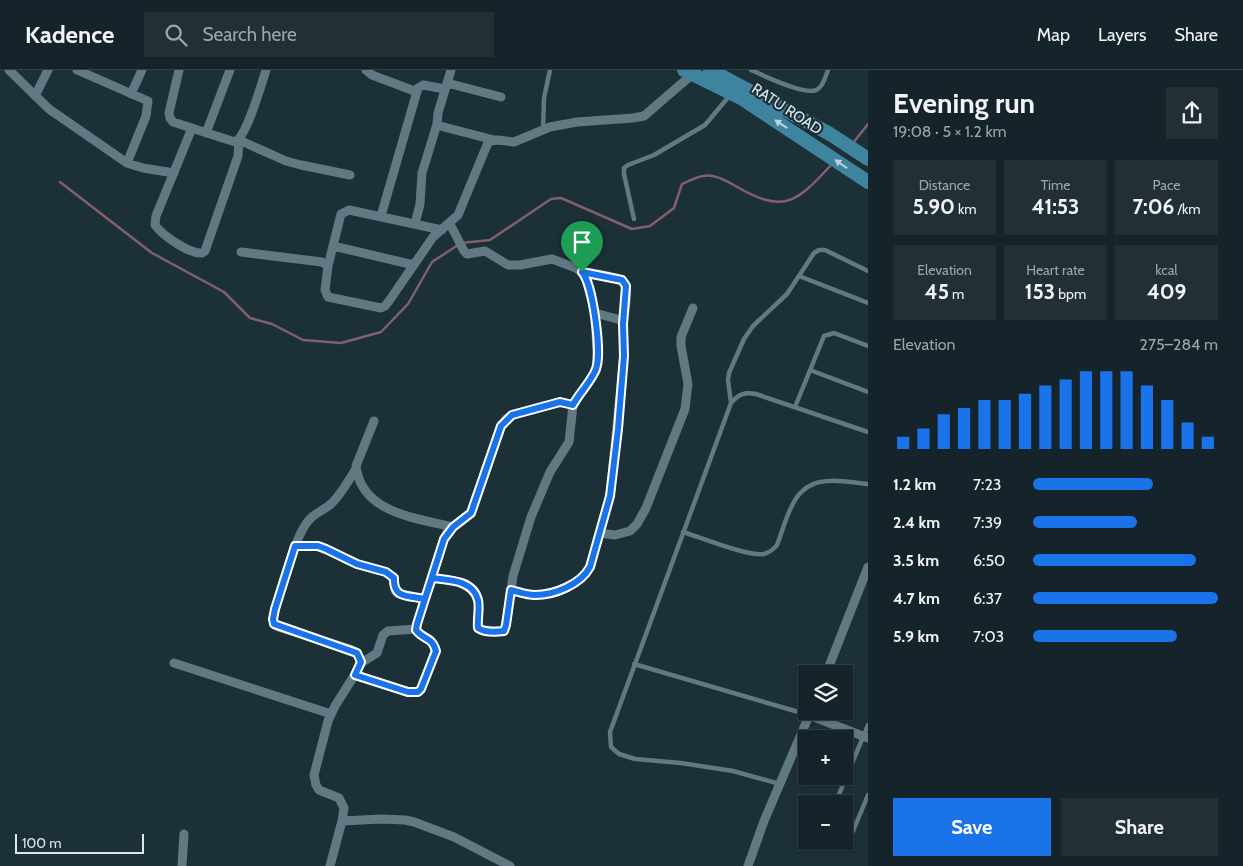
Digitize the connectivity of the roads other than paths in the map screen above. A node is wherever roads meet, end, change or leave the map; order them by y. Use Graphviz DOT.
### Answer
graph roads {
  1 [pos="9,70"];
  2 [pos="48,70"];
  3 [pos="77,70"];
  4 [pos="142,70"];
  5 [pos="179,70"];
  6 [pos="230,70"];
  7 [pos="266,70"];
  8 [pos="366,70"];
  9 [pos="451,70"];
  10 [pos="550,70"];
  11 [pos="710,70"];
  12 [pos="752,70"];
  13 [pos="828,70"];
  14 [pos="691,71"];
  15 [pos="99,74"];
  16 [pos="446,86"];
  17 [pos="417,92"];
  18 [pos="732,93"];
  19 [pos="132,94"];
  20 [pos="35,96"];
  21 [pos="501,97"];
  22 [pos="437,124"];
  23 [pos="192,128"];
  24 [pos="544,130"];
  25 [pos="206,133"];
  26 [pos="239,140"];
  27 [pos="494,140"];
  28 [pos="868,159"];
  29 [pos="127,164"];
  30 [pos="174,172"];
  31 [pos="350,175"];
  32 [pos="865,180"];
  33 [pos="381,216"];
  34 [pos="634,219"];
  35 [pos="415,224"];
  36 [pos="450,224"];
  37 [pos="442,230"];
  38 [pos="333,246"];
  39 [pos="241,252"];
  40 [pos="414,265"];
  41 [pos="328,266"];
  42 [pos="868,271"];
  43 [pos="582,272"];
  44 [pos="799,276"];
  45 [pos="868,303"];
  46 [pos="693,308"];
  47 [pos="595,313"];
  48 [pos="623,324"];
  49 [pos="868,346"];
  50 [pos="810,370"];
  51 [pos="868,392"];
  52 [pos="731,403"];
  53 [pos="573,405"];
  54 [pos="795,407"];
  55 [pos="374,421"];
  56 [pos="868,432"];
  57 [pos="356,469"];
  58 [pos="868,484"];
  59 [pos="453,527"];
  60 [pos="683,532"];
  61 [pos="600,533"];
  62 [pos="295,546"];
  63 [pos="868,568"];
  64 [pos="432,578"];
  65 [pos="511,590"];
  66 [pos="425,599"];
  67 [pos="416,630"];
  68 [pos="361,662"];
  69 [pos="174,663"];
  70 [pos="634,664"];
  71 [pos="830,665"];
  72 [pos="355,675"];
  73 [pos="798,710"];
  74 [pos="331,714"];
  75 [pos="807,720"];
  76 [pos="826,720"];
  77 [pos="868,725"];
  78 [pos="866,737"];
  79 [pos="780,784"];
  80 [pos="868,794"];
  81 [pos="839,795"];
  82 [pos="342,821"];
  83 [pos="853,831"];
  84 [pos="184,834"];
  85 [pos="182,866"];
  86 [pos="330,866"];
  87 [pos="510,866"];
  88 [pos="748,866"];
  1 -- 20 [label="street"];
  2 -- 20 [label="street"];
  3 -- 15 [label="street"];
  4 -- 19 [label="street"];
  5 -- 23 [label="street"];
  6 -- 25 [label="street"];
  7 -- 26 [label="street"];
  8 -- 17 [label="street"];
  9 -- 16 [label="street"];
  10 -- 24 [label="lane"];
  11 -- 28 [label="main road, RATU ROAD"];
  12 -- 13 [label="lane"];
  14 -- 18 [label="main road, RATU ROAD"];
  14 -- 24 [label="street"];
  15 -- 19 [label="street"];
  16 -- 17 [label="street"];
  16 -- 21 [label="street"];
  16 -- 22 [label="street"];
  17 -- 33 [label="street"];
  32 -- 18 [label="main road, RATU ROAD, one-way"];
  18 -- 34 [label="lane"];
  19 -- 29 [label="street"];
  20 -- 29 [label="street"];
  22 -- 27 [label="street"];
  22 -- 35 [label="street"];
  23 -- 25 [label="street"];
  23 -- 30 [label="street"];
  24 -- 27 [label="street"];
  25 -- 26 [label="street"];
  26 -- 30 [label="street"];
  26 -- 31 [label="street"];
  27 -- 36 [label="street"];
  29 -- 30 [label="street"];
  33 -- 35 [label="street"];
  33 -- 38 [label="street"];
  35 -- 37 [label="street"];
  36 -- 37 [label="street"];
  36 -- 43 [label="street"];
  37 -- 40 [label="street"];
  38 -- 40 [label="street"];
  38 -- 41 [label="street"];
  39 -- 41 [label="street"];
  40 -- 41 [label="street"];
  42 -- 44 [label="lane"];
  43 -- 47 [label="street"];
  43 -- 48 [label="street"];
  44 -- 45 [label="lane"];
  44 -- 52 [label="lane"];
  46 -- 61 [label="street"];
  47 -- 48 [label="street"];
  47 -- 53 [label="street"];
  48 -- 61 [label="street"];
  49 -- 50 [label="lane"];
  50 -- 51 [label="lane"];
  50 -- 54 [label="lane"];
  52 -- 54 [label="lane"];
  52 -- 60 [label="lane"];
  53 -- 59 [label="street"];
  53 -- 65 [label="street"];
  54 -- 56 [label="lane"];
  55 -- 57 [label="street"];
  57 -- 59 [label="street"];
  57 -- 62 [label="street"];
  58 -- 60 [label="lane"];
  59 -- 64 [label="street"];
  60 -- 70 [label="lane"];
  61 -- 65 [label="street"];
  62 -- 66 [label="street"];
  62 -- 68 [label="street"];
  63 -- 71 [label="street"];
  64 -- 65 [label="street"];
  64 -- 66 [label="street"];
  66 -- 67 [label="street"];
  67 -- 68 [label="street"];
  67 -- 72 [label="street"];
  68 -- 72 [label="street"];
  69 -- 74 [label="street"];
  70 -- 73 [label="lane"];
  70 -- 79 [label="lane"];
  72 -- 74 [label="street"];
  74 -- 82 [label="street"];
  75 -- 79 [label="street"];
  76 -- 78 [label="street"];
  77 -- 78 [label="lane"];
  78 -- 81 [label="lane"];
  79 -- 88 [label="street"];
  80 -- 83 [label="lane"];
  82 -- 86 [label="street"];
  82 -- 87 [label="street"];
  84 -- 85 [label="street"];
}
